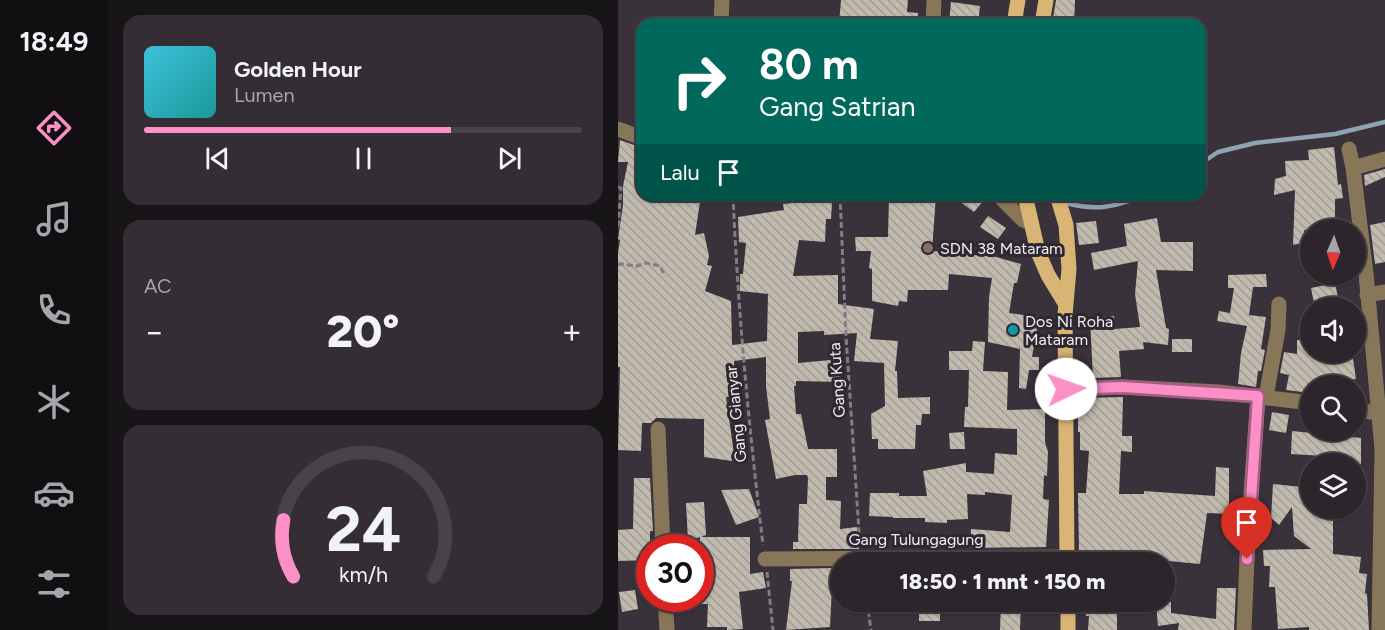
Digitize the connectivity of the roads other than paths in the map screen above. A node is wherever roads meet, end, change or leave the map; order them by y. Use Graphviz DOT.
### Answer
graph roads {
  1 [pos="722,0"];
  2 [pos="934,0"];
  3 [pos="1018,0"];
  4 [pos="1046,0"];
  5 [pos="721,18"];
  6 [pos="933,18"];
  7 [pos="1015,18"];
  8 [pos="1043,18"];
  9 [pos="618,129"];
  10 [pos="636,136"];
  11 [pos="1349,149"];
  12 [pos="1385,159"];
  13 [pos="1353,168"];
  14 [pos="1004,201"];
  15 [pos="1026,201"];
  16 [pos="1059,201"];
  17 [pos="1031,223"];
  18 [pos="1385,292"];
  19 [pos="1368,295"];
  20 [pos="1065,303"];
  21 [pos="1279,304"];
  22 [pos="1066,389"];
  23 [pos="1262,397"];
  24 [pos="1300,402"];
  25 [pos="1366,411"];
  26 [pos="1378,412"];
  27 [pos="658,429"];
  28 [pos="662,534"];
  29 [pos="1067,552"];
  30 [pos="830,558"];
  31 [pos="765,559"];
  32 [pos="666,612"];
  33 [pos="1068,612"];
  34 [pos="667,630"];
  35 [pos="1068,630"];
  36 [pos="1244,630"];
  37 [pos="1379,630"];
  1 -- 5 [label="street"];
  2 -- 6 [label="street"];
  3 -- 7 [label="main road"];
  4 -- 8 [label="main road"];
  9 -- 10 [label="street"];
  11 -- 13 [label="street"];
  12 -- 13 [label="street"];
  13 -- 19 [label="street"];
  14 -- 17 [label="street"];
  15 -- 17 [label="main road"];
  16 -- 20 [label="main road"];
  17 -- 20 [label="main road"];
  18 -- 19 [label="street"];
  19 -- 26 [label="street"];
  20 -- 22 [label="main road"];
  21 -- 23 [label="street"];
  22 -- 23 [label="street"];
  22 -- 29 [label="main road"];
  23 -- 24 [label="street"];
  23 -- 36 [label="street"];
  25 -- 26 [label="street"];
  26 -- 37 [label="street"];
  27 -- 28 [label="street"];
  30 -- 31 [label="street, Gang Tulungagung"];
  32 -- 34 [label="street"];
  33 -- 35 [label="main road"];
}
